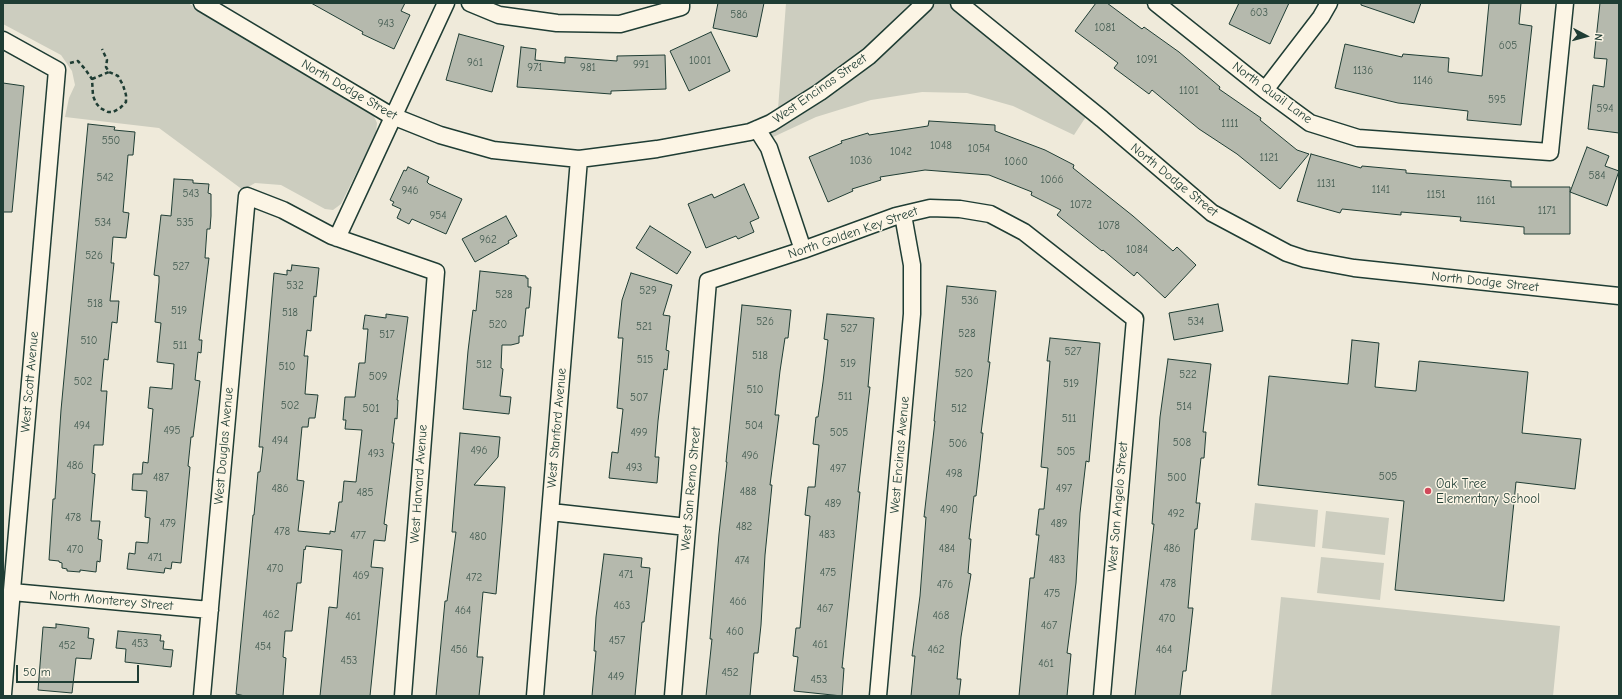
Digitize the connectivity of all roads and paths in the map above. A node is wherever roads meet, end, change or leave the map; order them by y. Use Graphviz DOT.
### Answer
graph roads {
  1 [pos="202,3"];
  2 [pos="446,3"];
  3 [pos="470,3"];
  4 [pos="925,3"];
  5 [pos="959,3"];
  6 [pos="1156,3"];
  7 [pos="1330,3"];
  8 [pos="1565,3"];
  9 [pos="681,5"];
  10 [pos="3,40"];
  11 [pos="102,50"];
  12 [pos="57,70"];
  13 [pos="108,72"];
  14 [pos="92,78"];
  15 [pos="1266,90"];
  16 [pos="394,117"];
  17 [pos="757,129"];
  18 [pos="579,159"];
  19 [pos="903,215"];
  20 [pos="337,238"];
  21 [pos="803,250"];
  22 [pos="708,281"];
  23 [pos="1619,296"];
  24 [pos="1135,319"];
  25 [pos="551,512"];
  26 [pos="687,527"];
  27 [pos="12,592"];
  28 [pos="210,610"];
  29 [pos="3,694"];
  30 [pos="202,696"];
  31 [pos="403,696"];
  32 [pos="535,696"];
  33 [pos="673,696"];
  34 [pos="878,696"];
  35 [pos="1102,696"];
  1 -- 16 [label="street, North Dodge Street"];
  2 -- 16 [label="street"];
  3 -- 9 [label="street"];
  4 -- 17 [label="street, West Encinas Street"];
  5 -- 23 [label="street, North Dodge Street"];
  6 -- 15 [label="street, North Quail Lane"];
  7 -- 15 [label="street"];
  8 -- 15 [label="street, North Quail Lane"];
  10 -- 12 [label="street"];
  11 -- 13 [label="path"];
  12 -- 14 [label="path"];
  12 -- 27 [label="street, West Scott Avenue"];
  13 -- 14 [label="path"];
  13 -- 14 [label="path"];
  16 -- 18 [label="street, North Dodge Street"];
  16 -- 20 [label="street"];
  17 -- 18 [label="street, West Encinas Street"];
  17 -- 21 [label="street"];
  18 -- 25 [label="street, West Stanford Avenue"];
  19 -- 21 [label="street, North Golden Key Street"];
  19 -- 24 [label="street, North Golden Key Street"];
  19 -- 34 [label="street, West Encinas Avenue"];
  20 -- 28 [label="street, West Douglas Avenue"];
  20 -- 31 [label="street, West Harvard Avenue"];
  21 -- 22 [label="street, North Golden Key Street"];
  22 -- 26 [label="street, West San Remo Street"];
  24 -- 35 [label="street, West San Angelo Street"];
  25 -- 26 [label="street"];
  25 -- 32 [label="street, West Stanford Avenue"];
  26 -- 33 [label="street, West San Remo Street"];
  27 -- 28 [label="street, North Monterey Street"];
  27 -- 29 [label="street, West Scott Avenue"];
  28 -- 30 [label="street, West Douglas Avenue"];
}
